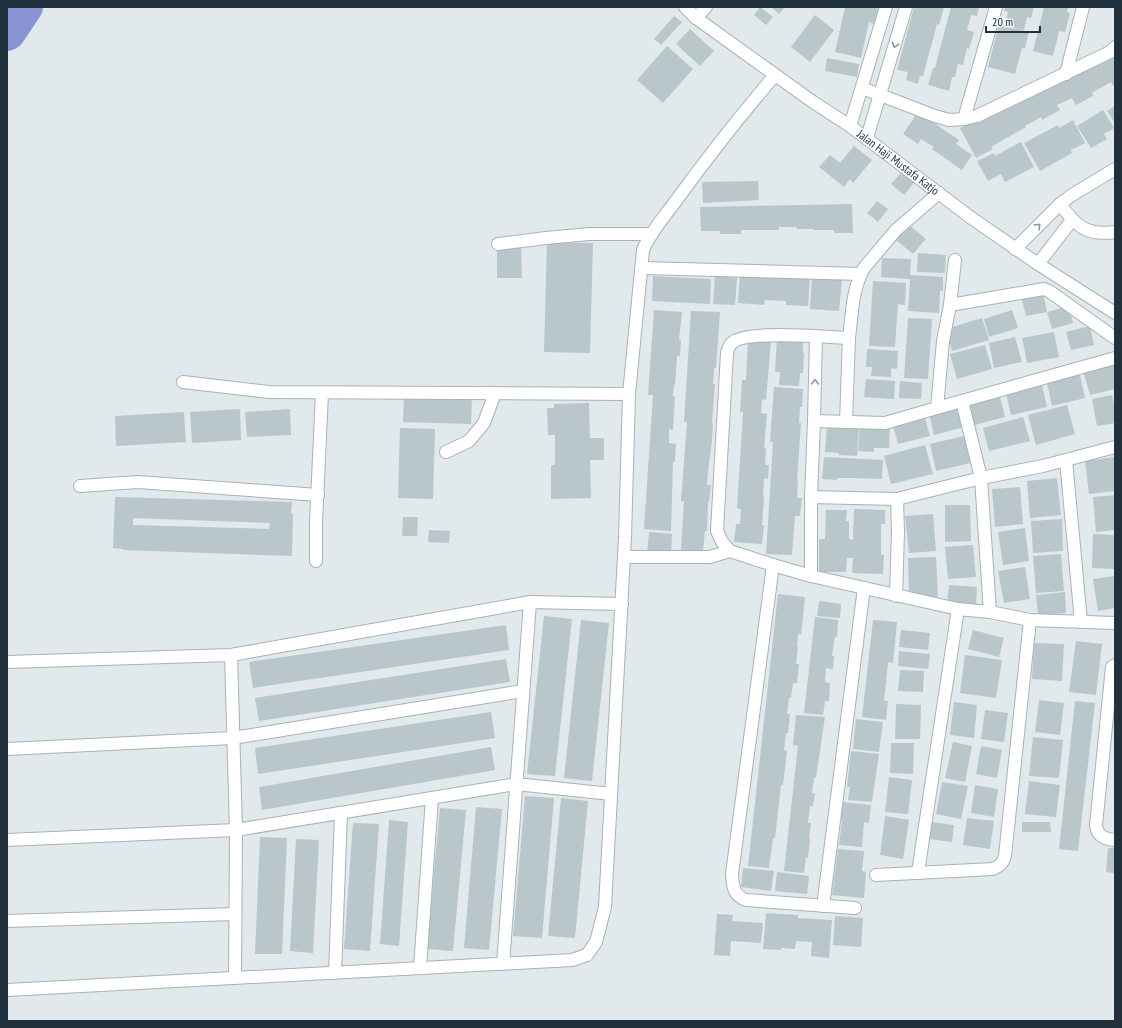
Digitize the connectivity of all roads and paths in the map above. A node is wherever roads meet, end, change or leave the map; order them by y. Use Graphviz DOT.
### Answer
graph roads {
  1 [pos="685,7"];
  2 [pos="706,7"];
  3 [pos="886,7"];
  4 [pos="906,7"];
  5 [pos="996,7"];
  6 [pos="1083,7"];
  7 [pos="696,18"];
  8 [pos="1115,47"];
  9 [pos="1066,74"];
  10 [pos="775,75"];
  11 [pos="862,88"];
  12 [pos="880,95"];
  13 [pos="964,119"];
  14 [pos="850,126"];
  15 [pos="867,138"];
  16 [pos="1115,169"];
  17 [pos="939,193"];
  18 [pos="1060,204"];
  19 [pos="1072,220"];
  20 [pos="1115,232"];
  21 [pos="652,234"];
  22 [pos="498,244"];
  23 [pos="1016,249"];
  24 [pos="955,260"];
  25 [pos="1038,264"];
  26 [pos="642,268"];
  27 [pos="861,274"];
  28 [pos="950,305"];
  29 [pos="1115,313"];
  30 [pos="816,337"];
  31 [pos="849,338"];
  32 [pos="1115,338"];
  33 [pos="1115,358"];
  34 [pos="183,382"];
  35 [pos="322,393"];
  36 [pos="495,394"];
  37 [pos="629,394"];
  38 [pos="962,401"];
  39 [pos="937,408"];
  40 [pos="814,421"];
  41 [pos="846,422"];
  42 [pos="1115,447"];
  43 [pos="446,452"];
  44 [pos="1066,460"];
  45 [pos="981,478"];
  46 [pos="80,486"];
  47 [pos="318,495"];
  48 [pos="811,497"];
  49 [pos="896,499"];
  50 [pos="730,551"];
  51 [pos="624,557"];
  52 [pos="316,561"];
  53 [pos="773,565"];
  54 [pos="811,576"];
  55 [pos="864,588"];
  56 [pos="896,596"];
  57 [pos="530,602"];
  58 [pos="622,604"];
  59 [pos="958,609"];
  60 [pos="990,612"];
  61 [pos="1030,620"];
  62 [pos="1081,622"];
  63 [pos="1115,623"];
  64 [pos="231,655"];
  65 [pos="7,662"];
  66 [pos="1115,665"];
  67 [pos="523,691"];
  68 [pos="233,738"];
  69 [pos="7,749"];
  70 [pos="516,784"];
  71 [pos="611,794"];
  72 [pos="432,798"];
  73 [pos="342,813"];
  74 [pos="236,830"];
  75 [pos="7,840"];
  76 [pos="1115,840"];
  77 [pos="918,872"];
  78 [pos="876,875"];
  79 [pos="823,906"];
  80 [pos="855,908"];
  81 [pos="236,914"];
  82 [pos="7,921"];
  83 [pos="503,964"];
  84 [pos="420,968"];
  85 [pos="336,973"];
  86 [pos="235,978"];
  87 [pos="7,990"];
  1 -- 7 [label="street, Jalan Haji Mustafa Katjo"];
  2 -- 7 [label="street"];
  3 -- 11 [label="street"];
  4 -- 12 [label="street, one-way"];
  5 -- 13 [label="street"];
  6 -- 9 [label="street"];
  7 -- 10 [label="street, Jalan Haji Mustafa Katjo"];
  8 -- 9 [label="street"];
  9 -- 13 [label="street"];
  10 -- 14 [label="street, Jalan Haji Mustafa Katjo"];
  10 -- 21 [label="street"];
  11 -- 12 [label="street"];
  11 -- 14 [label="street"];
  12 -- 13 [label="street"];
  12 -- 15 [label="street"];
  14 -- 15 [label="street, Jalan Haji Mustafa Katjo"];
  15 -- 17 [label="street, Jalan Haji Mustafa Katjo"];
  16 -- 18 [label="street"];
  17 -- 23 [label="street, Jalan Haji Mustafa Katjo"];
  17 -- 27 [label="street"];
  18 -- 19 [label="street"];
  23 -- 18 [label="street, one-way"];
  19 -- 20 [label="street"];
  19 -- 25 [label="street"];
  21 -- 22 [label="street"];
  21 -- 26 [label="street"];
  23 -- 25 [label="street, Jalan Haji Mustafa Katjo"];
  24 -- 28 [label="street"];
  25 -- 29 [label="street, Jalan Haji Mustafa Katjo"];
  26 -- 27 [label="street"];
  26 -- 37 [label="street"];
  27 -- 31 [label="street"];
  28 -- 32 [label="street"];
  28 -- 39 [label="street"];
  30 -- 31 [label="street"];
  40 -- 30 [label="street, one-way"];
  30 -- 50 [label="street"];
  31 -- 41 [label="street"];
  33 -- 38 [label="street"];
  34 -- 35 [label="street"];
  35 -- 36 [label="street"];
  35 -- 47 [label="street"];
  36 -- 37 [label="street"];
  36 -- 43 [label="street"];
  37 -- 51 [label="street"];
  38 -- 39 [label="street"];
  38 -- 45 [label="street"];
  39 -- 41 [label="street"];
  40 -- 41 [label="street"];
  40 -- 48 [label="street"];
  42 -- 44 [label="street"];
  44 -- 45 [label="street"];
  44 -- 62 [label="street"];
  45 -- 49 [label="street"];
  45 -- 60 [label="street"];
  46 -- 47 [label="street"];
  47 -- 52 [label="street"];
  48 -- 49 [label="street"];
  48 -- 54 [label="street"];
  49 -- 56 [label="street"];
  50 -- 51 [label="street"];
  50 -- 53 [label="street"];
  51 -- 58 [label="street"];
  53 -- 54 [label="street"];
  53 -- 79 [label="street"];
  54 -- 55 [label="street"];
  55 -- 56 [label="street"];
  55 -- 79 [label="street"];
  56 -- 59 [label="street"];
  57 -- 58 [label="street"];
  57 -- 64 [label="street"];
  57 -- 67 [label="street"];
  58 -- 71 [label="street"];
  59 -- 60 [label="street"];
  59 -- 77 [label="street"];
  60 -- 61 [label="street"];
  61 -- 62 [label="street"];
  61 -- 77 [label="street"];
  62 -- 63 [label="street"];
  64 -- 65 [label="street"];
  64 -- 68 [label="street"];
  66 -- 76 [label="street"];
  67 -- 68 [label="street"];
  67 -- 70 [label="street"];
  68 -- 69 [label="street"];
  68 -- 74 [label="street"];
  70 -- 71 [label="street"];
  70 -- 72 [label="street"];
  70 -- 83 [label="street"];
  71 -- 83 [label="street"];
  72 -- 73 [label="street"];
  72 -- 84 [label="street"];
  73 -- 74 [label="street"];
  73 -- 85 [label="street"];
  74 -- 75 [label="street"];
  74 -- 81 [label="street"];
  77 -- 78 [label="street"];
  79 -- 80 [label="street"];
  81 -- 82 [label="street"];
  81 -- 86 [label="street"];
  83 -- 84 [label="street"];
  84 -- 85 [label="street"];
  85 -- 86 [label="street"];
  86 -- 87 [label="street"];
}
